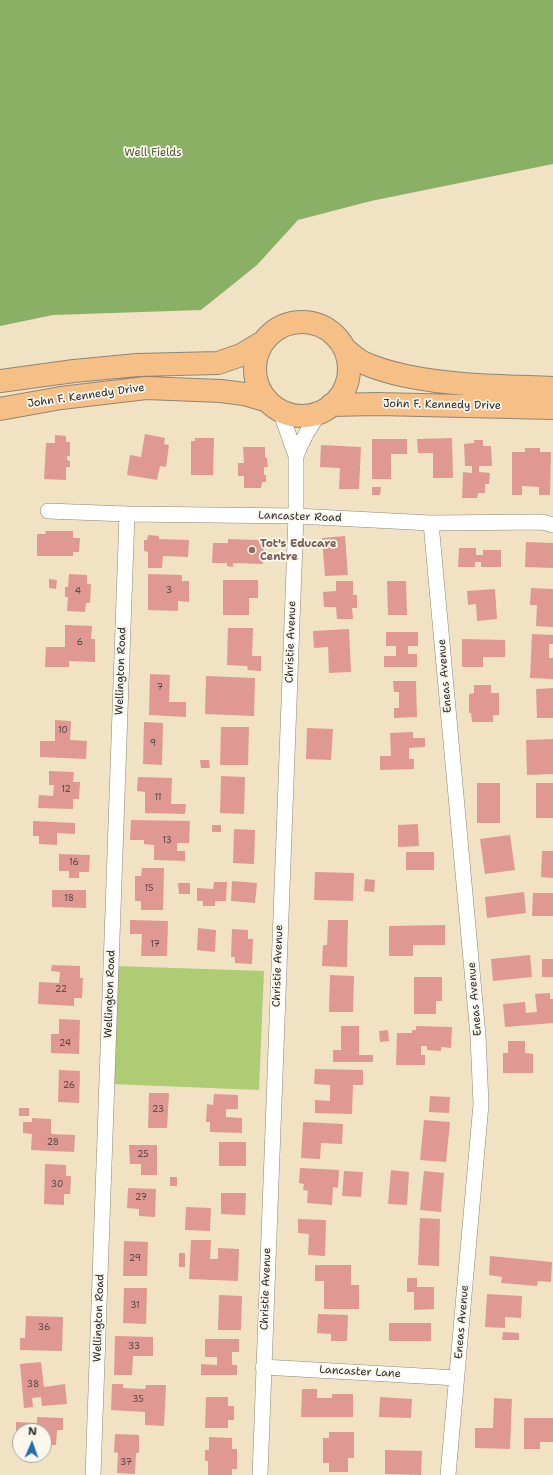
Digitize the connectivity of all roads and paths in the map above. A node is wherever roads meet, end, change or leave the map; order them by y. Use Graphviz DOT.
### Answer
graph roads {
  1 [pos="263,342"];
  2 [pos="345,349"];
  3 [pos="0,381"];
  4 [pos="553,388"];
  5 [pos="270,403"];
  6 [pos="327,408"];
  7 [pos="553,408"];
  8 [pos="0,409"];
  9 [pos="296,456"];
  10 [pos="48,511"];
  11 [pos="127,514"];
  12 [pos="296,516"];
  13 [pos="431,523"];
  14 [pos="553,525"];
  15 [pos="263,1367"];
  16 [pos="457,1378"];
  17 [pos="93,1475"];
  18 [pos="260,1475"];
  19 [pos="448,1475"];
  1 -- 2 [label="highway, John F. Kennedy Drive"];
  1 -- 3 [label="highway, John F. Kennedy Drive"];
  1 -- 5 [label="highway, John F. Kennedy Drive"];
  2 -- 4 [label="highway, John F. Kennedy Drive"];
  2 -- 6 [label="highway, John F. Kennedy Drive"];
  5 -- 6 [label="highway, John F. Kennedy Drive"];
  5 -- 8 [label="highway, John F. Kennedy Drive"];
  5 -- 9 [label="street, Christie Avenue"];
  6 -- 7 [label="highway, John F. Kennedy Drive"];
  6 -- 9 [label="street, Christie Avenue"];
  9 -- 12 [label="street, Christie Avenue"];
  10 -- 11 [label="street, Lancaster Road"];
  11 -- 12 [label="street, Lancaster Road"];
  11 -- 17 [label="street, Wellington Road"];
  12 -- 13 [label="street, Lancaster Road"];
  12 -- 15 [label="street, Christie Avenue"];
  13 -- 14 [label="street, Lancaster Road"];
  13 -- 16 [label="street, Eneas Avenue"];
  15 -- 16 [label="street, Lancaster Lane"];
  15 -- 18 [label="street, Christie Avenue"];
  16 -- 19 [label="street, Eneas Avenue"];
}
